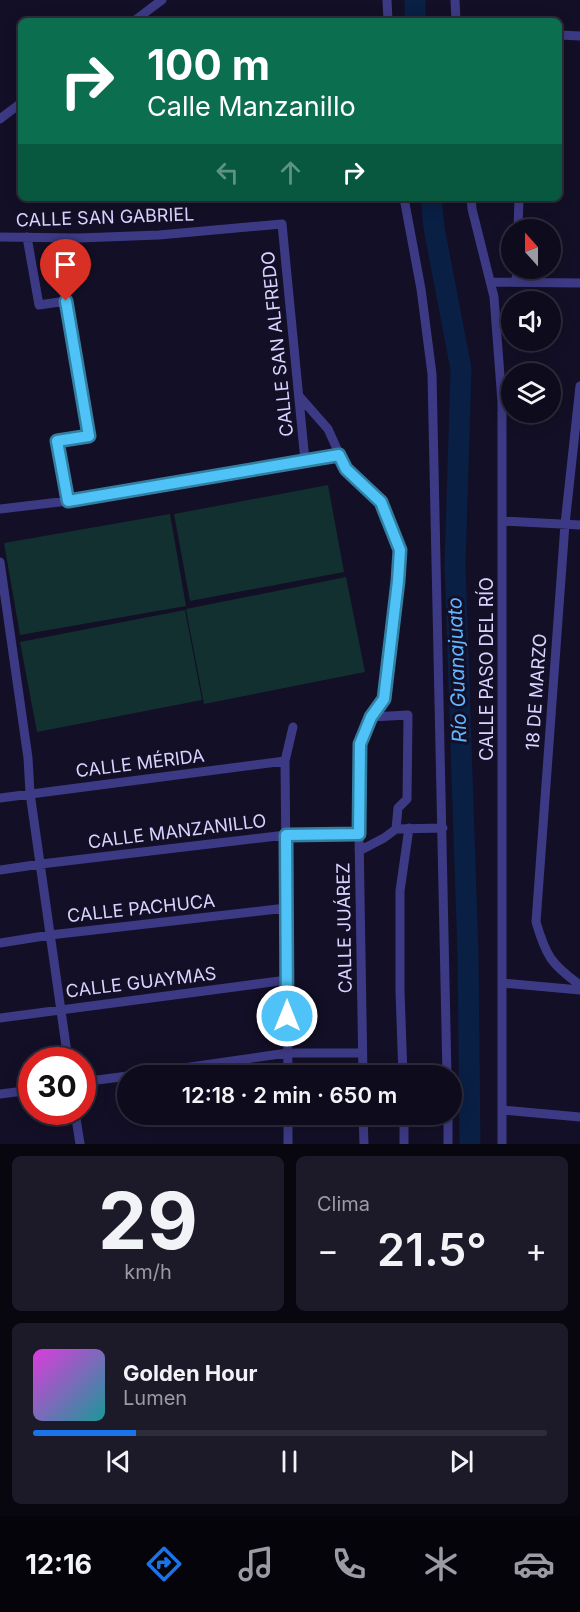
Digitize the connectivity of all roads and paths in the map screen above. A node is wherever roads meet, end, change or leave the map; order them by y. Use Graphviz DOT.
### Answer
graph roads {
  1 [pos="162,0"];
  2 [pos="387,0"];
  3 [pos="455,0"];
  4 [pos="138,18"];
  5 [pos="388,18"];
  6 [pos="456,18"];
  7 [pos="562,35"];
  8 [pos="580,36"];
  9 [pos="18,106"];
  10 [pos="0,119"];
  11 [pos="405,201"];
  12 [pos="471,201"];
  13 [pos="519,201"];
  14 [pos="518,219"];
  15 [pos="282,224"];
  16 [pos="0,237"];
  17 [pos="27,237"];
  18 [pos="516,281"];
  19 [pos="491,282"];
  20 [pos="580,283"];
  21 [pos="580,386"];
  22 [pos="299,396"];
  23 [pos="339,455"];
  24 [pos="305,461"];
  25 [pos="68,501"];
  26 [pos="0,508"];
  27 [pos="502,521"];
  28 [pos="565,524"];
  29 [pos="580,525"];
  30 [pos="0,562"];
  31 [pos="371,717"];
  32 [pos="293,727"];
  33 [pos="285,761"];
  34 [pos="30,794"];
  35 [pos="0,798"];
  36 [pos="409,828"];
  37 [pos="443,828"];
  38 [pos="396,829"];
  39 [pos="359,834"];
  40 [pos="286,835"];
  41 [pos="359,851"];
  42 [pos="41,864"];
  43 [pos="0,870"];
  44 [pos="286,909"];
  45 [pos="50,935"];
  46 [pos="0,943"];
  47 [pos="287,980"];
  48 [pos="502,983"];
  49 [pos="580,985"];
  50 [pos="580,990"];
  51 [pos="60,1009"];
  52 [pos="0,1018"];
  53 [pos="66,1047"];
  54 [pos="287,1053"];
  55 [pos="362,1053"];
  56 [pos="204,1065"];
  57 [pos="288,1065"];
  58 [pos="363,1065"];
  59 [pos="403,1065"];
  60 [pos="447,1065"];
  61 [pos="117,1077"];
  62 [pos="96,1080"];
  63 [pos="18,1092"];
  64 [pos="0,1094"];
  65 [pos="502,1110"];
  66 [pos="580,1117"];
  67 [pos="77,1125"];
  68 [pos="288,1125"];
  69 [pos="363,1125"];
  70 [pos="404,1125"];
  71 [pos="448,1125"];
  72 [pos="80,1144"];
  73 [pos="288,1144"];
  74 [pos="364,1144"];
  75 [pos="404,1144"];
  76 [pos="448,1144"];
  77 [pos="502,1144"];
  1 -- 4 [label="street"];
  2 -- 5 [label="street"];
  3 -- 6 [label="street"];
  7 -- 8 [label="street"];
  9 -- 10 [label="street"];
  11 -- 37 [label="street"];
  12 -- 19 [label="street, CALLE PASO DEL RÍO"];
  13 -- 14 [label="street"];
  15 -- 17 [label="street, CALLE SAN GABRIEL"];
  15 -- 22 [label="street, CALLE SAN ALFREDO"];
  16 -- 17 [label="street, CALLE SAN GABRIEL"];
  17 -- 25 [label="street"];
  18 -- 19 [label="street"];
  18 -- 20 [label="street"];
  19 -- 27 [label="street, CALLE PASO DEL RÍO"];
  21 -- 28 [label="street, 18 DE MARZO"];
  22 -- 23 [label="street"];
  22 -- 24 [label="street, CALLE SAN ALFREDO"];
  23 -- 24 [label="street"];
  23 -- 31 [label="street"];
  24 -- 25 [label="street"];
  25 -- 26 [label="street"];
  27 -- 28 [label="street"];
  27 -- 48 [label="street, CALLE PASO DEL RÍO"];
  28 -- 29 [label="street"];
  28 -- 49 [label="street, 18 DE MARZO"];
  30 -- 34 [label="street"];
  31 -- 38 [label="street"];
  31 -- 39 [label="street, CALLE JUÁREZ"];
  32 -- 33 [label="street"];
  33 -- 34 [label="street, CALLE MÉRIDA"];
  33 -- 40 [label="street"];
  34 -- 35 [label="street, CALLE MÉRIDA"];
  34 -- 42 [label="street"];
  36 -- 37 [label="street"];
  36 -- 38 [label="street"];
  36 -- 59 [label="street"];
  37 -- 60 [label="street"];
  38 -- 41 [label="street"];
  39 -- 40 [label="street, CALLE MANZANILLO"];
  39 -- 41 [label="street, CALLE JUÁREZ"];
  40 -- 42 [label="street, CALLE MANZANILLO"];
  40 -- 44 [label="street"];
  41 -- 55 [label="street, CALLE JUÁREZ"];
  42 -- 43 [label="street, CALLE MANZANILLO"];
  42 -- 45 [label="street"];
  44 -- 45 [label="street, CALLE PACHUCA"];
  44 -- 47 [label="street"];
  45 -- 46 [label="street, CALLE PACHUCA"];
  45 -- 51 [label="street"];
  47 -- 51 [label="street, CALLE GUAYMAS"];
  47 -- 54 [label="street"];
  48 -- 50 [label="street"];
  48 -- 65 [label="street, CALLE PASO DEL RÍO"];
  51 -- 52 [label="street, CALLE GUAYMAS"];
  51 -- 53 [label="street"];
  54 -- 55 [label="street"];
  54 -- 56 [label="street"];
  54 -- 57 [label="street"];
  55 -- 58 [label="street, CALLE JUÁREZ"];
  61 -- 62 [label="street"];
  63 -- 64 [label="street"];
  65 -- 66 [label="street"];
  65 -- 77 [label="street, CALLE PASO DEL RÍO"];
  67 -- 72 [label="street"];
  68 -- 73 [label="street"];
  69 -- 74 [label="street"];
  70 -- 75 [label="street"];
  71 -- 76 [label="street"];
}
